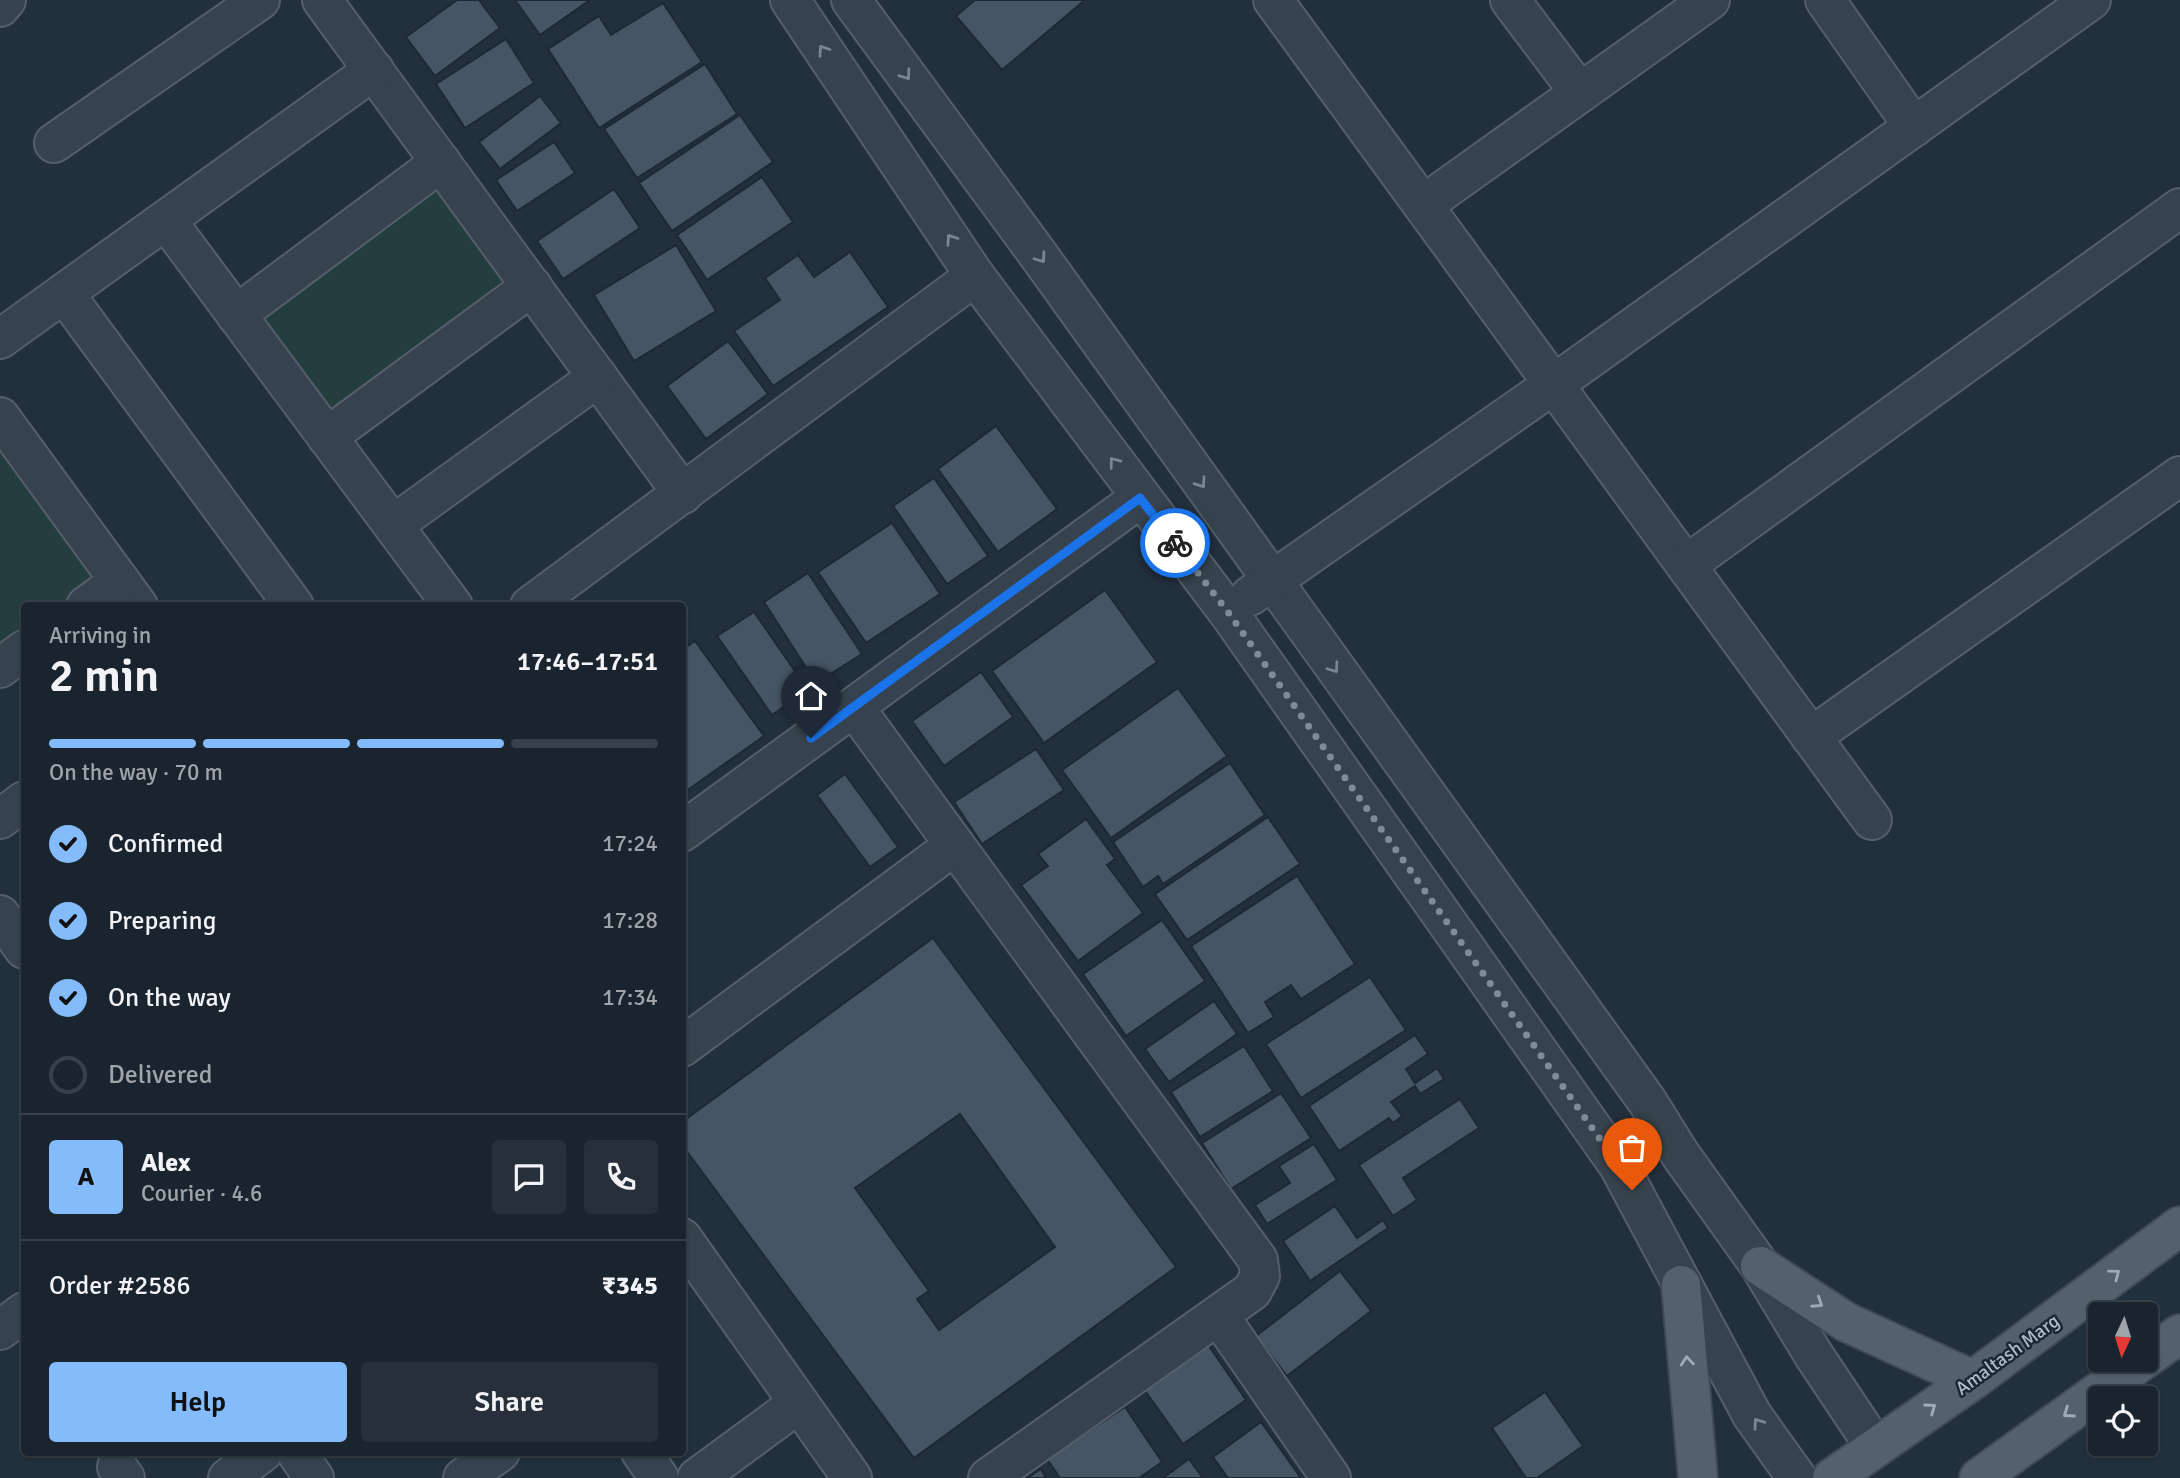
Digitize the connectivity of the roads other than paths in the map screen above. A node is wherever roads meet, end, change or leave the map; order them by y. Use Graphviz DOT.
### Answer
graph roads {
  1 [pos="6,0"];
  2 [pos="260,0"];
  3 [pos="323,0"];
  4 [pos="790,0"];
  5 [pos="851,0"];
  6 [pos="1273,0"];
  7 [pos="1510,0"];
  8 [pos="1710,0"];
  9 [pos="1825,0"];
  10 [pos="2091,0"];
  11 [pos="0,7"];
  12 [pos="374,70"];
  13 [pos="1580,93"];
  14 [pos="1914,127"];
  15 [pos="54,143"];
  16 [pos="441,162"];
  17 [pos="1423,205"];
  18 [pos="2180,208"];
  19 [pos="166,220"];
  20 [pos="975,276"];
  21 [pos="532,286"];
  22 [pos="64,293"];
  23 [pos="236,315"];
  24 [pos="0,339"];
  25 [pos="598,377"];
  26 [pos="1554,384"];
  27 [pos="0,417"];
  28 [pos="327,437"];
  29 [pos="2180,476"];
  30 [pos="683,494"];
  31 [pos="1140,498"];
  32 [pos="393,525"];
  33 [pos="1686,565"];
  34 [pos="1271,580"];
  35 [pos="129,593"];
  36 [pos="99,602"];
  37 [pos="291,602"];
  38 [pos="450,602"];
  39 [pos="535,602"];
  40 [pos="1228,612"];
  41 [pos="21,652"];
  42 [pos="0,668"];
  43 [pos="854,707"];
  44 [pos="1811,737"];
  45 [pos="21,803"];
  46 [pos="0,819"];
  47 [pos="1872,820"];
  48 [pos="686,829"];
  49 [pos="956,845"];
  50 [pos="0,915"];
  51 [pos="21,945"];
  52 [pos="686,1044"];
  53 [pos="2180,1226"];
  54 [pos="686,1244"];
  55 [pos="1760,1266"];
  56 [pos="1682,1285"];
  57 [pos="21,1314"];
  58 [pos="1219,1316"];
  59 [pos="0,1330"];
  60 [pos="2180,1334"];
  61 [pos="2158,1349"];
  62 [pos="2126,1372"];
  63 [pos="1973,1380"];
  64 [pos="799,1403"];
  65 [pos="2032,1439"];
  66 [pos="1875,1447"];
  67 [pos="257,1456"];
  68 [pos="299,1456"];
  69 [pos="494,1456"];
  70 [pos="644,1456"];
  71 [pos="228,1478"];
  72 [pos="314,1478"];
  73 [pos="463,1478"];
  74 [pos="659,1478"];
  75 [pos="697,1478"];
  76 [pos="852,1478"];
  77 [pos="988,1478"];
  78 [pos="1331,1478"];
  79 [pos="1698,1478"];
  80 [pos="1797,1478"];
  81 [pos="1832,1478"];
  82 [pos="1979,1478"];
  83 [pos="2023,1478"];
  1 -- 11 [label="street"];
  2 -- 15 [label="street"];
  3 -- 12 [label="street"];
  20 -- 4 [label="street, one-way"];
  5 -- 34 [label="street, one-way"];
  6 -- 17 [label="street"];
  7 -- 13 [label="street"];
  8 -- 13 [label="street"];
  9 -- 14 [label="street"];
  10 -- 14 [label="street"];
  12 -- 16 [label="street"];
  12 -- 19 [label="street"];
  13 -- 17 [label="street"];
  14 -- 26 [label="street"];
  16 -- 21 [label="street"];
  16 -- 23 [label="street"];
  17 -- 26 [label="street"];
  18 -- 33 [label="street"];
  19 -- 22 [label="street"];
  19 -- 23 [label="street"];
  20 -- 30 [label="street"];
  31 -- 20 [label="street, one-way"];
  21 -- 25 [label="street"];
  21 -- 28 [label="street"];
  22 -- 24 [label="street"];
  22 -- 37 [label="street"];
  23 -- 28 [label="street"];
  25 -- 30 [label="street"];
  25 -- 32 [label="street"];
  26 -- 33 [label="street"];
  26 -- 34 [label="street"];
  27 -- 35 [label="street"];
  28 -- 32 [label="street"];
  29 -- 44 [label="street"];
  30 -- 39 [label="street"];
  31 -- 40 [label="street"];
  31 -- 43 [label="street"];
  32 -- 38 [label="street"];
  33 -- 44 [label="street"];
  34 -- 40 [label="street"];
  34 -- 55 [label="street, one-way"];
  35 -- 36 [label="street"];
  40 -- 56 [label="street"];
  41 -- 42 [label="street"];
  43 -- 48 [label="street"];
  43 -- 49 [label="street"];
  44 -- 47 [label="street"];
  45 -- 46 [label="street"];
  49 -- 52 [label="street"];
  49 -- 58 [label="street"];
  50 -- 51 [label="street"];
  63 -- 53 [label="main road, Amaltash Marg, one-way"];
  54 -- 64 [label="street"];
  55 -- 63 [label="main road, one-way"];
  55 -- 66 [label="street"];
  79 -- 56 [label="main road, one-way"];
  80 -- 56 [label="street, one-way"];
  57 -- 59 [label="street"];
  58 -- 77 [label="street"];
  58 -- 78 [label="street"];
  60 -- 61 [label="main road"];
  62 -- 65 [label="main road, one-way"];
  66 -- 63 [label="main road, Amaltash Marg, one-way"];
  64 -- 75 [label="street"];
  64 -- 76 [label="street"];
  65 -- 82 [label="main road"];
  65 -- 83 [label="main road"];
  66 -- 81 [label="main road, Amaltash Marg"];
  67 -- 71 [label="street"];
  68 -- 72 [label="street"];
  69 -- 73 [label="street"];
  70 -- 74 [label="street"];
}
